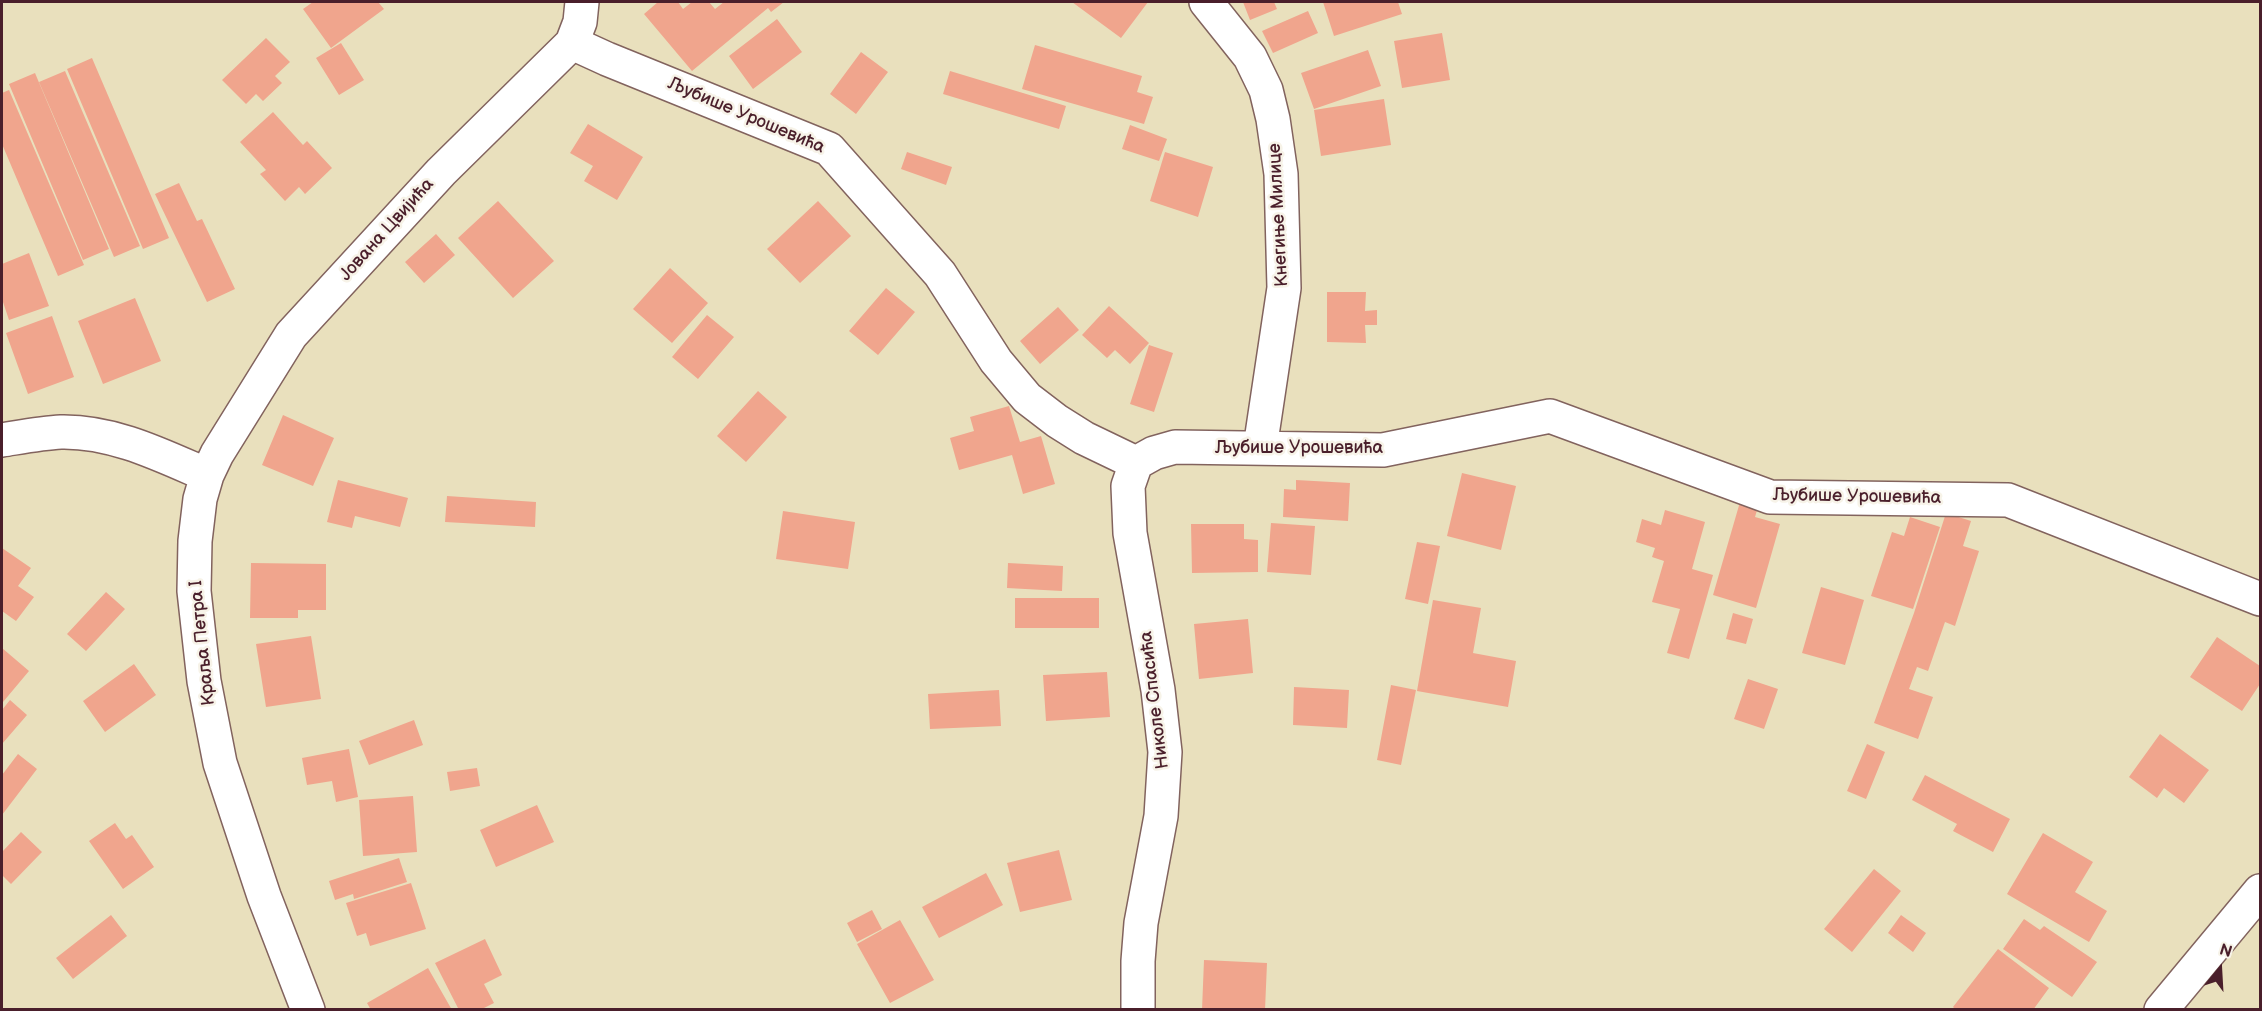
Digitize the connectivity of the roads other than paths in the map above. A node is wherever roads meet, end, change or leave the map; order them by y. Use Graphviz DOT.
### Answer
graph roads {
  1 [pos="582,2"];
  2 [pos="1206,2"];
  3 [pos="572,44"];
  4 [pos="2,440"];
  5 [pos="1260,448"];
  6 [pos="1136,463"];
  7 [pos="207,475"];
  8 [pos="2260,599"];
  9 [pos="2260,891"];
  10 [pos="308,1010"];
  11 [pos="1138,1010"];
  12 [pos="2161,1010"];
  1 -- 3 [label="street, Јована Цвијића"];
  2 -- 5 [label="street, Кнегиње Милице"];
  3 -- 6 [label="street, Љубише Урошевића"];
  3 -- 7 [label="street, Јована Цвијића"];
  4 -- 7 [label="street"];
  5 -- 6 [label="street, Љубише Урошевића"];
  5 -- 8 [label="street, Љубише Урошевића"];
  6 -- 11 [label="street, Николе Спасића"];
  7 -- 10 [label="street, Краља Петра I"];
  9 -- 12 [label="street"];
}
